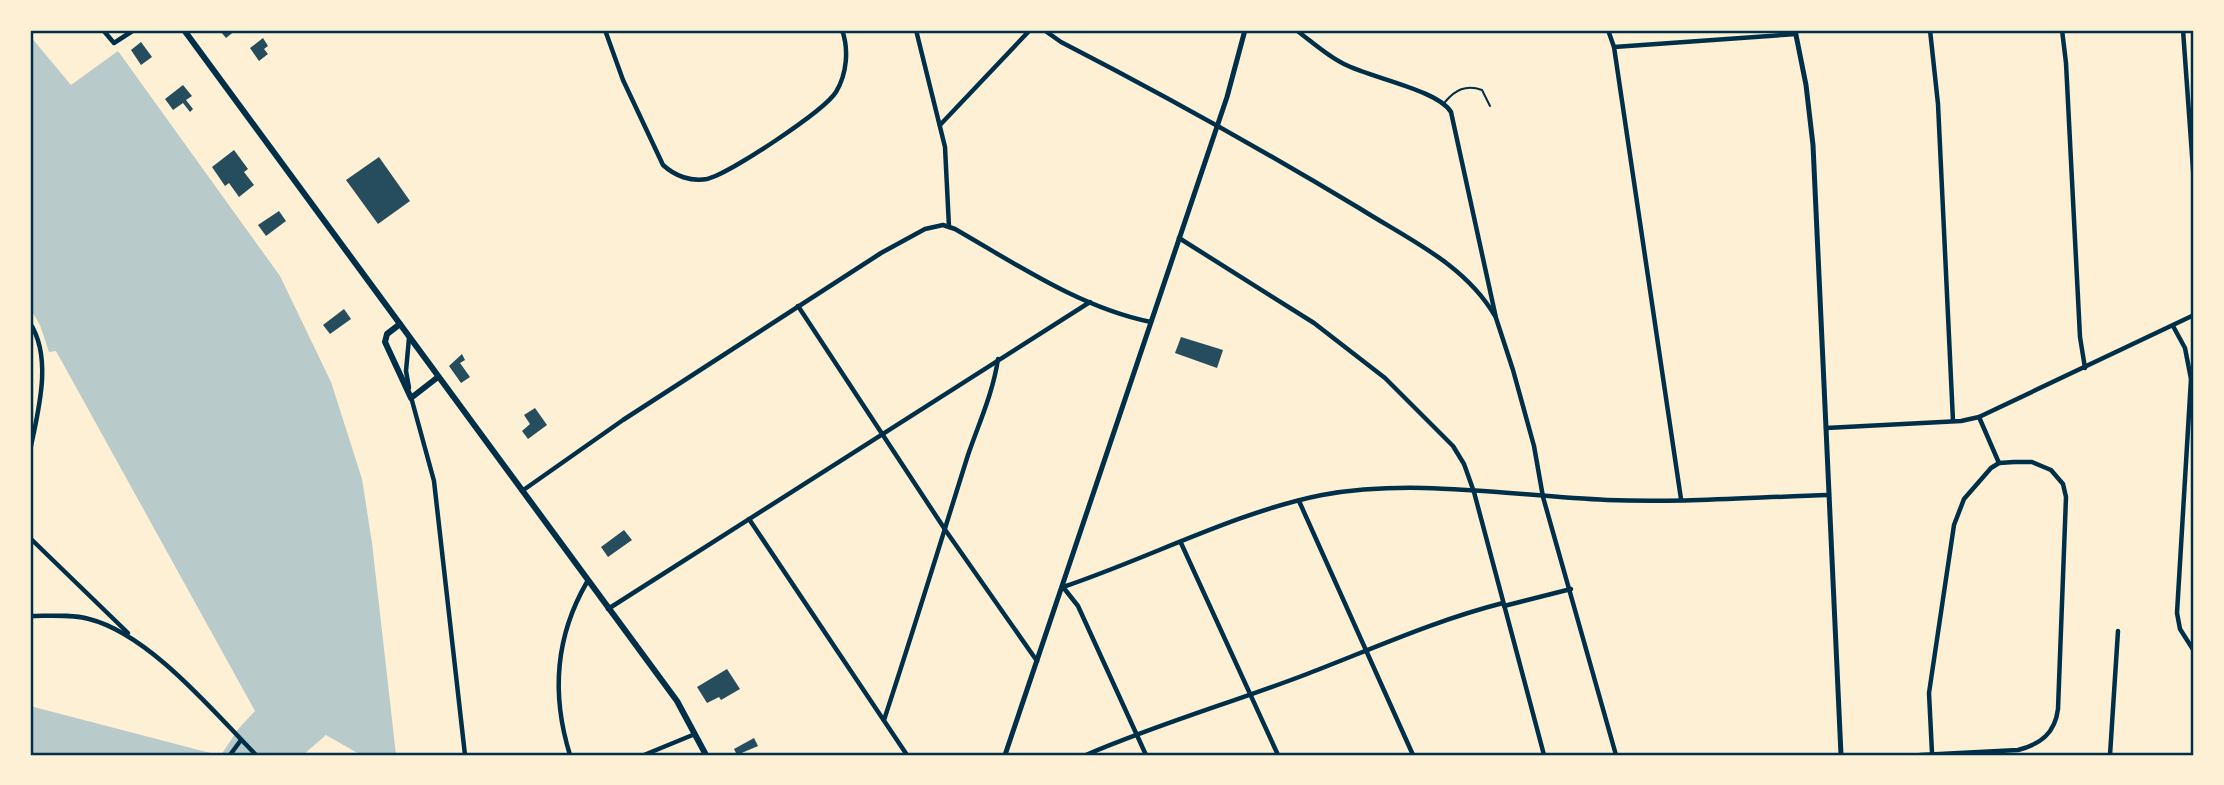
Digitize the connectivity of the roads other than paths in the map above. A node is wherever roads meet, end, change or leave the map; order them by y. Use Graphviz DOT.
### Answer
graph roads {
  1 [pos="103,30"];
  2 [pos="134,30"];
  3 [pos="184,30"];
  4 [pos="605,30"];
  5 [pos="842,30"];
  6 [pos="916,30"];
  7 [pos="1030,30"];
  8 [pos="1044,30"];
  9 [pos="1245,30"];
  10 [pos="1296,30"];
  11 [pos="1608,30"];
  12 [pos="1930,30"];
  13 [pos="2062,30"];
  14 [pos="2183,30"];
  15 [pos="1795,32"];
  16 [pos="1614,47"];
  17 [pos="1444,103"];
  18 [pos="1490,106"];
  19 [pos="940,125"];
  20 [pos="1218,125"];
  21 [pos="2194,183"];
  22 [pos="949,226"];
  23 [pos="1178,237"];
  24 [pos="1090,302"];
  25 [pos="798,306"];
  26 [pos="2194,315"];
  27 [pos="1496,318"];
  28 [pos="1150,322"];
  29 [pos="30,323"];
  30 [pos="400,324"];
  31 [pos="2173,326"];
  32 [pos="410,337"];
  33 [pos="998,358"];
  34 [pos="2085,368"];
  35 [pos="438,377"];
  36 [pos="411,398"];
  37 [pos="1979,417"];
  38 [pos="1953,421"];
  39 [pos="1826,428"];
  40 [pos="881,434"];
  41 [pos="30,451"];
  42 [pos="1999,463"];
  43 [pos="522,491"];
  44 [pos="1474,492"];
  45 [pos="1829,495"];
  46 [pos="1543,497"];
  47 [pos="1681,499"];
  48 [pos="1298,501"];
  49 [pos="749,519"];
  50 [pos="947,531"];
  51 [pos="30,538"];
  52 [pos="1181,543"];
  53 [pos="587,582"];
  54 [pos="1063,587"];
  55 [pos="1571,589"];
  56 [pos="1503,604"];
  57 [pos="607,610"];
  58 [pos="30,616"];
  59 [pos="2118,631"];
  60 [pos="134,638"];
  61 [pos="1366,650"];
  62 [pos="2194,651"];
  63 [pos="1037,661"];
  64 [pos="1251,695"];
  65 [pos="884,720"];
  66 [pos="1136,733"];
  67 [pos="695,734"];
  68 [pos="241,740"];
  69 [pos="1932,752"];
  70 [pos="2011,753"];
  71 [pos="230,755"];
  72 [pos="256,755"];
  73 [pos="465,755"];
  74 [pos="570,755"];
  75 [pos="644,755"];
  76 [pos="706,755"];
  77 [pos="907,755"];
  78 [pos="1005,755"];
  79 [pos="1086,755"];
  80 [pos="1146,755"];
  81 [pos="1278,755"];
  82 [pos="1413,755"];
  83 [pos="1544,755"];
  84 [pos="1616,755"];
  85 [pos="1842,755"];
  86 [pos="1920,755"];
  87 [pos="2110,755"];
  1 -- 2 [label="street"];
  3 -- 30 [label="main road"];
  4 -- 5 [label="street"];
  6 -- 19 [label="street"];
  7 -- 19 [label="street"];
  8 -- 20 [label="street"];
  9 -- 20 [label="street"];
  10 -- 17 [label="street"];
  11 -- 16 [label="street"];
  12 -- 38 [label="street"];
  13 -- 34 [label="street"];
  14 -- 21 [label="street"];
  15 -- 16 [label="street"];
  15 -- 39 [label="street"];
  16 -- 47 [label="street"];
  17 -- 18 [label="lane"];
  17 -- 27 [label="street"];
  19 -- 22 [label="street"];
  20 -- 23 [label="street"];
  20 -- 27 [label="street"];
  22 -- 24 [label="street"];
  22 -- 25 [label="street"];
  23 -- 28 [label="street"];
  23 -- 44 [label="street"];
  24 -- 28 [label="street"];
  24 -- 33 [label="street"];
  25 -- 40 [label="street"];
  25 -- 43 [label="street"];
  26 -- 31 [label="street"];
  27 -- 46 [label="street"];
  28 -- 54 [label="street"];
  29 -- 41 [label="street"];
  30 -- 32 [label="main road"];
  30 -- 36 [label="main road"];
  31 -- 34 [label="street"];
  31 -- 62 [label="street"];
  32 -- 35 [label="main road"];
  32 -- 36 [label="street"];
  33 -- 40 [label="street"];
  33 -- 50 [label="street"];
  34 -- 37 [label="street"];
  35 -- 36 [label="main road"];
  35 -- 43 [label="main road"];
  36 -- 73 [label="street"];
  37 -- 38 [label="street"];
  37 -- 42 [label="street"];
  38 -- 39 [label="street"];
  39 -- 45 [label="street"];
  40 -- 49 [label="street"];
  40 -- 50 [label="street"];
  42 -- 69 [label="street"];
  42 -- 70 [label="street"];
  43 -- 53 [label="main road"];
  44 -- 46 [label="street"];
  44 -- 48 [label="street"];
  44 -- 56 [label="street"];
  45 -- 47 [label="street"];
  45 -- 85 [label="street"];
  46 -- 47 [label="street"];
  46 -- 55 [label="street"];
  48 -- 52 [label="street"];
  48 -- 61 [label="street"];
  49 -- 57 [label="street"];
  49 -- 65 [label="street"];
  50 -- 63 [label="street"];
  50 -- 65 [label="street"];
  51 -- 60 [label="street"];
  52 -- 54 [label="street"];
  52 -- 64 [label="street"];
  53 -- 57 [label="main road"];
  53 -- 74 [label="street"];
  54 -- 63 [label="street"];
  54 -- 66 [label="street"];
  55 -- 56 [label="street"];
  55 -- 84 [label="street"];
  56 -- 61 [label="street"];
  56 -- 83 [label="street"];
  57 -- 67 [label="main road"];
  58 -- 60 [label="street"];
  59 -- 87 [label="street"];
  60 -- 68 [label="street"];
  61 -- 64 [label="street"];
  61 -- 82 [label="street"];
  63 -- 78 [label="street"];
  64 -- 66 [label="street"];
  64 -- 81 [label="street"];
  65 -- 77 [label="street"];
  66 -- 79 [label="street"];
  66 -- 80 [label="street"];
  67 -- 75 [label="street"];
  67 -- 76 [label="main road"];
  68 -- 71 [label="street"];
  68 -- 72 [label="street"];
  69 -- 70 [label="street"];
  69 -- 86 [label="street"];
}
